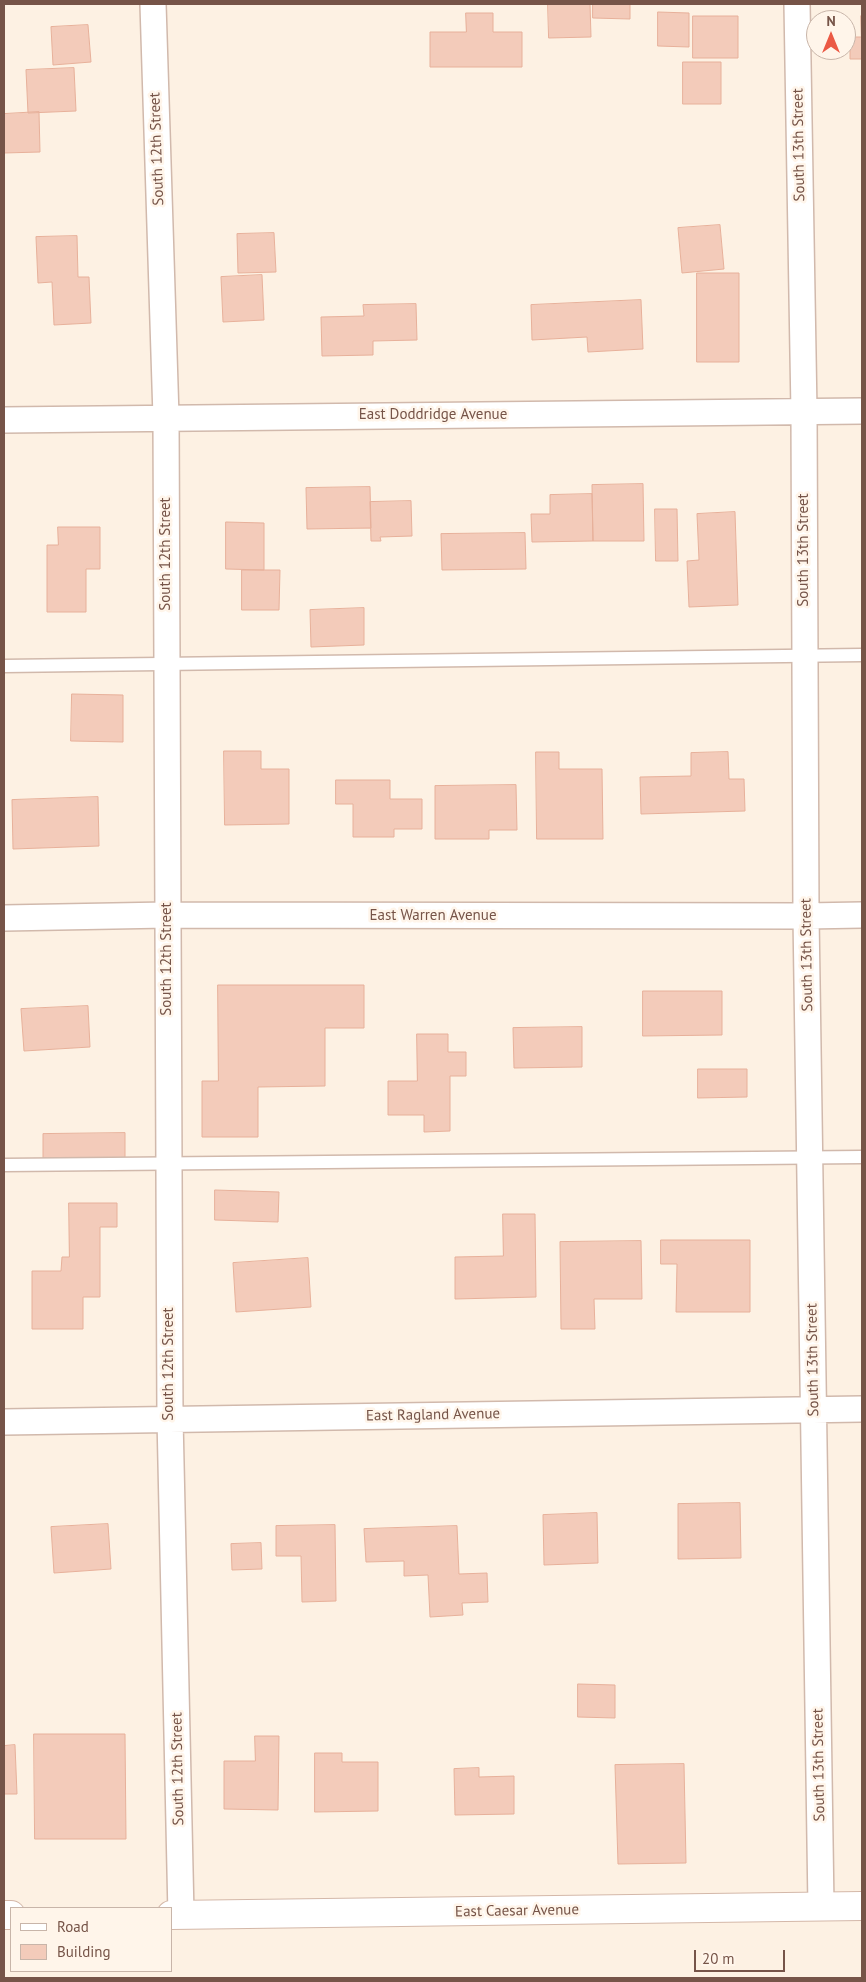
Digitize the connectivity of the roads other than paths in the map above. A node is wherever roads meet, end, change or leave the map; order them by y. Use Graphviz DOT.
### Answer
graph roads {
  1 [pos="153,4"];
  2 [pos="797,4"];
  3 [pos="862,411"];
  4 [pos="804,412"];
  5 [pos="166,418"];
  6 [pos="4,420"];
  7 [pos="862,655"];
  8 [pos="805,656"];
  9 [pos="166,663"];
  10 [pos="4,666"];
  11 [pos="167,915"];
  12 [pos="862,915"];
  13 [pos="806,916"];
  14 [pos="4,918"];
  15 [pos="862,1157"];
  16 [pos="810,1158"];
  17 [pos="168,1163"];
  18 [pos="4,1165"];
  19 [pos="862,1409"];
  20 [pos="814,1410"];
  21 [pos="170,1418"];
  22 [pos="4,1422"];
  23 [pos="862,1906"];
  24 [pos="822,1907"];
  25 [pos="176,1915"];
  1 -- 5 [label="street, South 12th Street"];
  2 -- 4 [label="street, South 13th Street"];
  3 -- 4 [label="street, East Doddridge Avenue"];
  4 -- 5 [label="street, East Doddridge Avenue"];
  4 -- 8 [label="street, South 13th Street"];
  5 -- 6 [label="street, East Doddridge Avenue"];
  5 -- 9 [label="street, South 12th Street"];
  7 -- 8 [label="lane"];
  8 -- 9 [label="lane"];
  8 -- 13 [label="street, South 13th Street"];
  9 -- 10 [label="lane"];
  9 -- 11 [label="street, South 12th Street"];
  11 -- 13 [label="street, East Warren Avenue"];
  11 -- 14 [label="street, East Warren Avenue"];
  11 -- 17 [label="street, South 12th Street"];
  12 -- 13 [label="street, East Warren Avenue"];
  13 -- 16 [label="street, South 13th Street"];
  15 -- 16 [label="lane"];
  16 -- 17 [label="lane"];
  16 -- 20 [label="street, South 13th Street"];
  17 -- 18 [label="lane"];
  17 -- 21 [label="street, South 12th Street"];
  19 -- 20 [label="street, East Ragland Avenue"];
  20 -- 21 [label="street, East Ragland Avenue"];
  20 -- 24 [label="street, South 13th Street"];
  21 -- 22 [label="street, East Ragland Avenue"];
  21 -- 25 [label="street, South 12th Street"];
  23 -- 24 [label="street, East Caesar Avenue"];
  24 -- 25 [label="street, East Caesar Avenue"];
}
